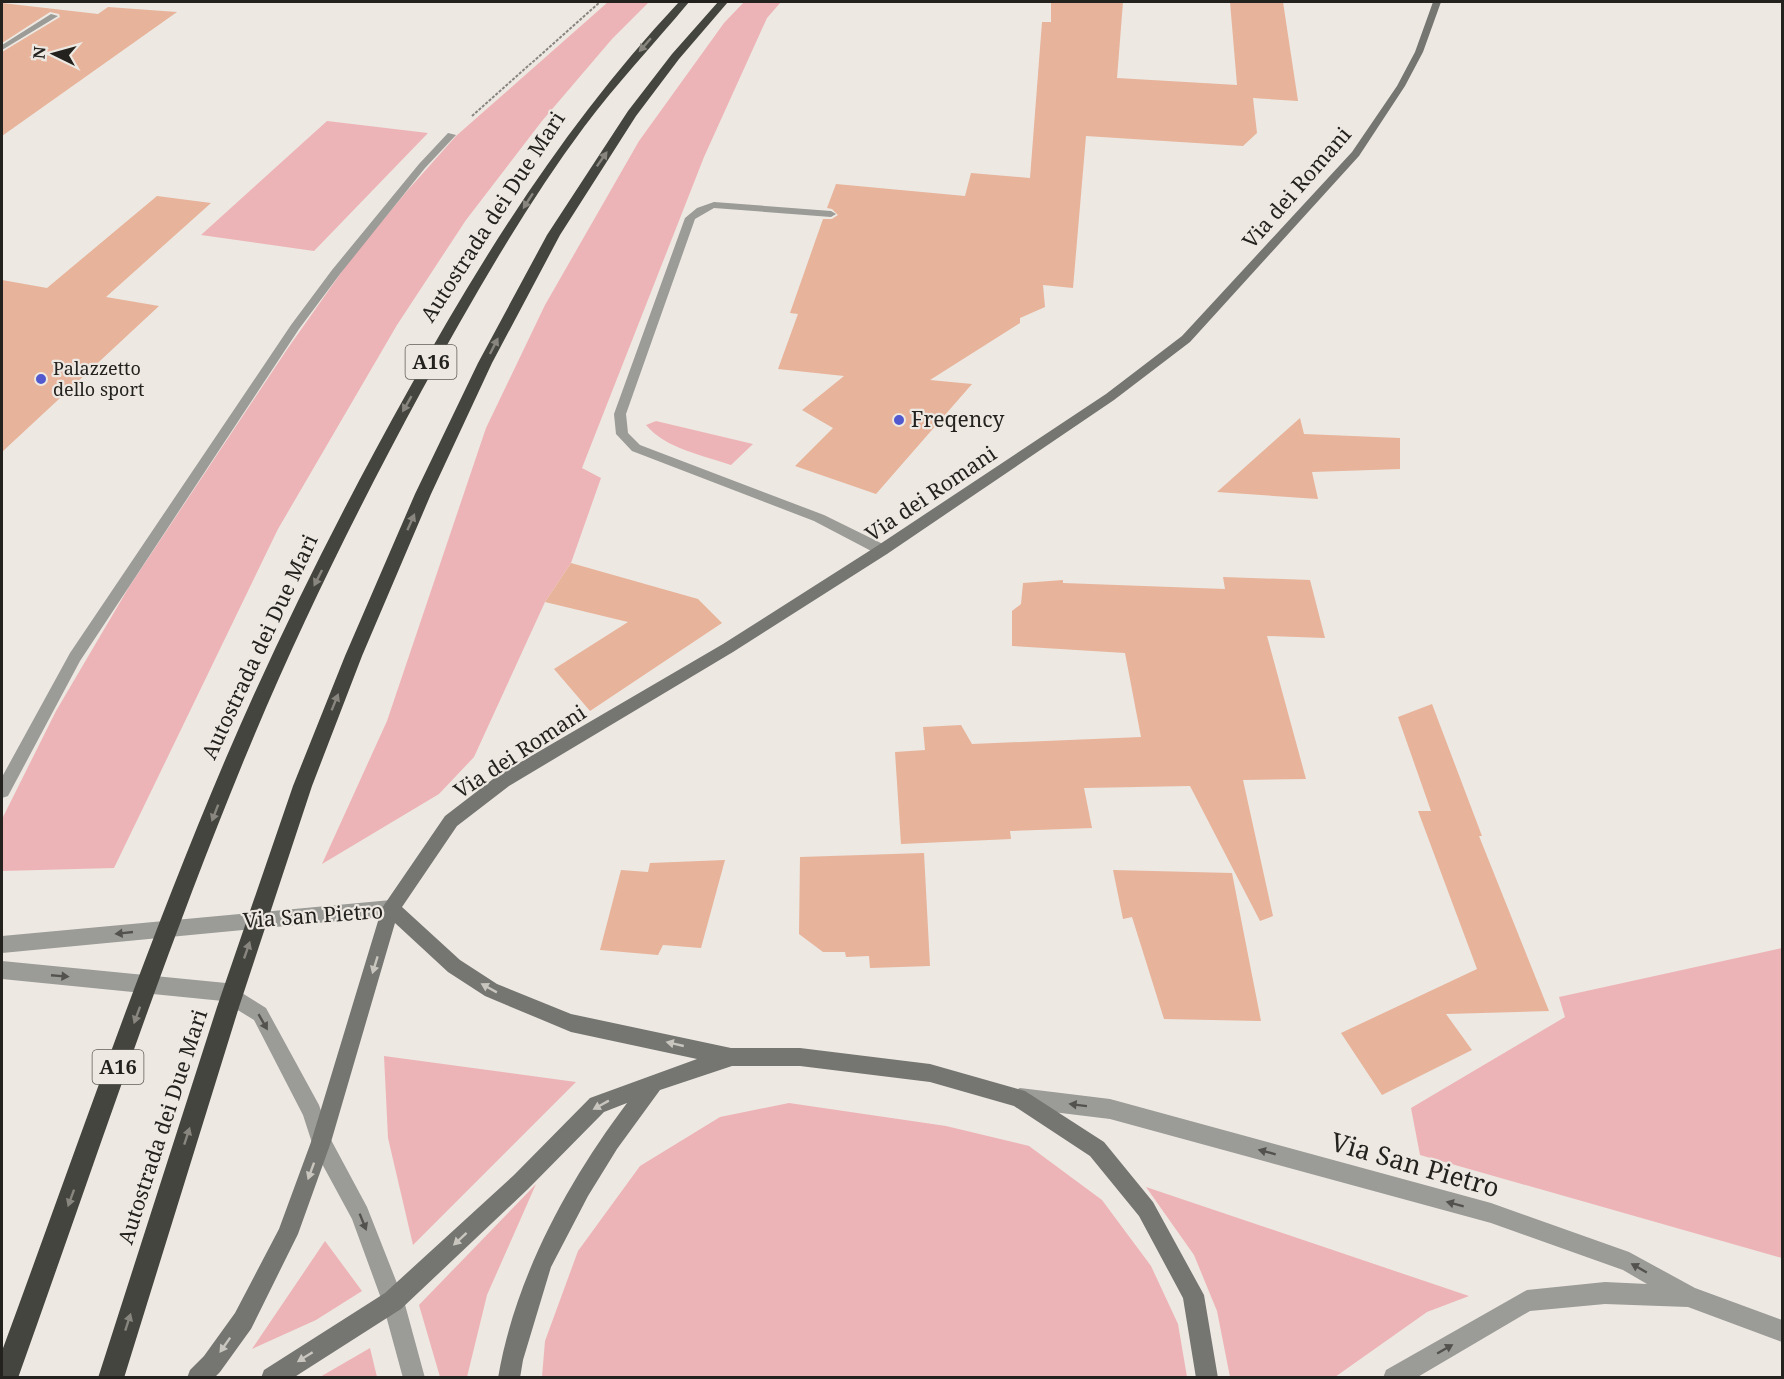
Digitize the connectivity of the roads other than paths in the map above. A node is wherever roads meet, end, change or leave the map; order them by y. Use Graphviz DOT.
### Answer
graph roads {
  1 [pos="684,2"];
  2 [pos="723,2"];
  3 [pos="1437,2"];
  4 [pos="54,16"];
  5 [pos="2,48"];
  6 [pos="451,135"];
  7 [pos="831,214"];
  8 [pos="882,550"];
  9 [pos="2,791"];
  10 [pos="391,909"];
  11 [pos="2,945"];
  12 [pos="2,970"];
  13 [pos="732,1057"];
  14 [pos="654,1083"];
  15 [pos="1018,1098"];
  16 [pos="321,1142"];
  17 [pos="1689,1297"];
  18 [pos="393,1301"];
  19 [pos="1782,1331"];
  20 [pos="6,1377"];
  21 [pos="111,1377"];
  22 [pos="198,1377"];
  23 [pos="272,1377"];
  24 [pos="414,1377"];
  25 [pos="509,1377"];
  26 [pos="1207,1377"];
  27 [pos="1394,1377"];
  1 -- 20 [label="highway, Autostrada dei Due Mari / A16, one-way"];
  21 -- 2 [label="highway, Autostrada dei Due Mari / A16, one-way"];
  3 -- 8 [label="main road, Via dei Romani"];
  4 -- 5 [label="street"];
  6 -- 9 [label="street"];
  7 -- 8 [label="street"];
  8 -- 10 [label="main road, Via dei Romani"];
  10 -- 11 [label="street, Via San Pietro, one-way"];
  13 -- 10 [label="main road, Via San Pietro, one-way"];
  10 -- 16 [label="main road, Via dei Romani, one-way"];
  12 -- 16 [label="street, one-way"];
  13 -- 14 [label="main road"];
  13 -- 15 [label="main road"];
  14 -- 18 [label="main road, one-way"];
  14 -- 25 [label="main road"];
  17 -- 15 [label="street, Via San Pietro, one-way"];
  15 -- 26 [label="main road"];
  16 -- 18 [label="street, one-way"];
  16 -- 22 [label="main road, Via dei Romani, one-way"];
  17 -- 19 [label="street, Via San Pietro"];
  27 -- 17 [label="street, one-way"];
  18 -- 23 [label="main road, one-way"];
  18 -- 24 [label="street"];
}
